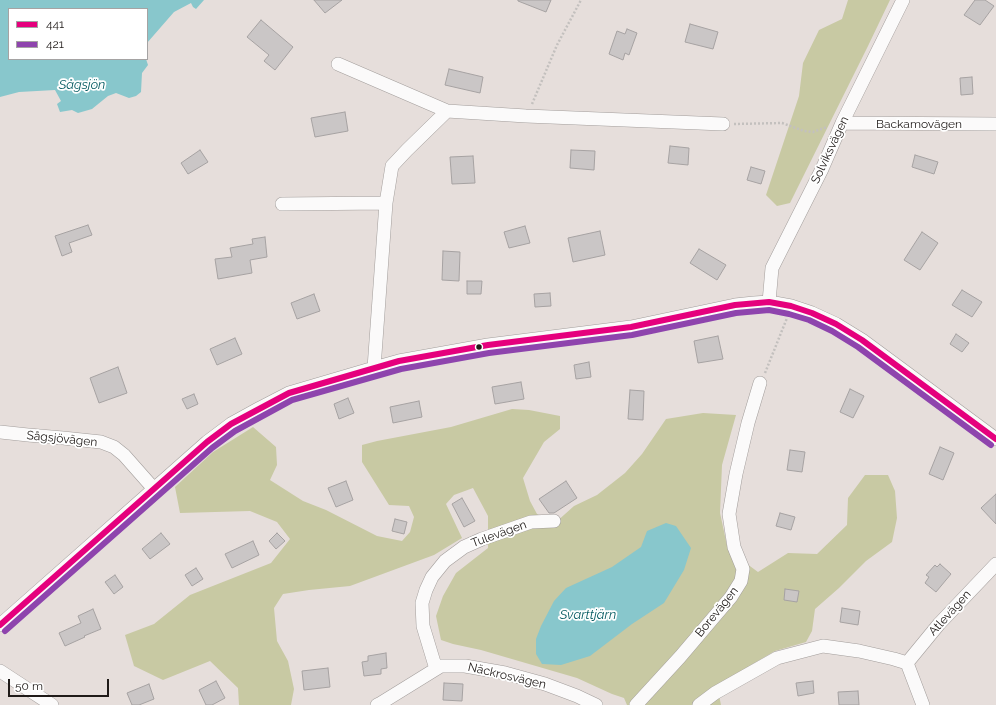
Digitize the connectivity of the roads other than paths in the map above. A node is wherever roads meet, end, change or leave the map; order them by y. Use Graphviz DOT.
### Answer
graph roads {
  1 [pos="903,0"];
  2 [pos="338,64"];
  3 [pos="447,111"];
  4 [pos="842,123"];
  5 [pos="723,124"];
  6 [pos="996,124"];
  7 [pos="386,202"];
  8 [pos="282,204"];
  9 [pos="769,302"];
  10 [pos="374,368"];
  11 [pos="760,383"];
  12 [pos="0,432"];
  13 [pos="996,439"];
  14 [pos="154,489"];
  15 [pos="554,521"];
  16 [pos="996,564"];
  17 [pos="0,624"];
  18 [pos="907,663"];
  19 [pos="436,669"];
  20 [pos="0,671"];
  21 [pos="52,705"];
  22 [pos="377,705"];
  23 [pos="596,705"];
  24 [pos="636,705"];
  25 [pos="699,705"];
  26 [pos="923,705"];
  1 -- 4 [label="street, Solviksvägen"];
  2 -- 3 [label="street"];
  3 -- 5 [label="street"];
  3 -- 7 [label="street"];
  4 -- 6 [label="street, Backamovägen"];
  4 -- 9 [label="street, Solviksvägen"];
  7 -- 8 [label="street"];
  7 -- 10 [label="street"];
  9 -- 10 [label="street"];
  9 -- 13 [label="street"];
  10 -- 14 [label="street"];
  11 -- 24 [label="street, Borevägen"];
  12 -- 14 [label="street, Sågsjövägen"];
  14 -- 17 [label="street"];
  15 -- 19 [label="street, Tulevägen"];
  16 -- 18 [label="street, Atlevägen"];
  18 -- 25 [label="street"];
  18 -- 26 [label="street"];
  19 -- 22 [label="street, Näckrosvägen"];
  19 -- 23 [label="street, Näckrosvägen"];
  20 -- 21 [label="street"];
}
